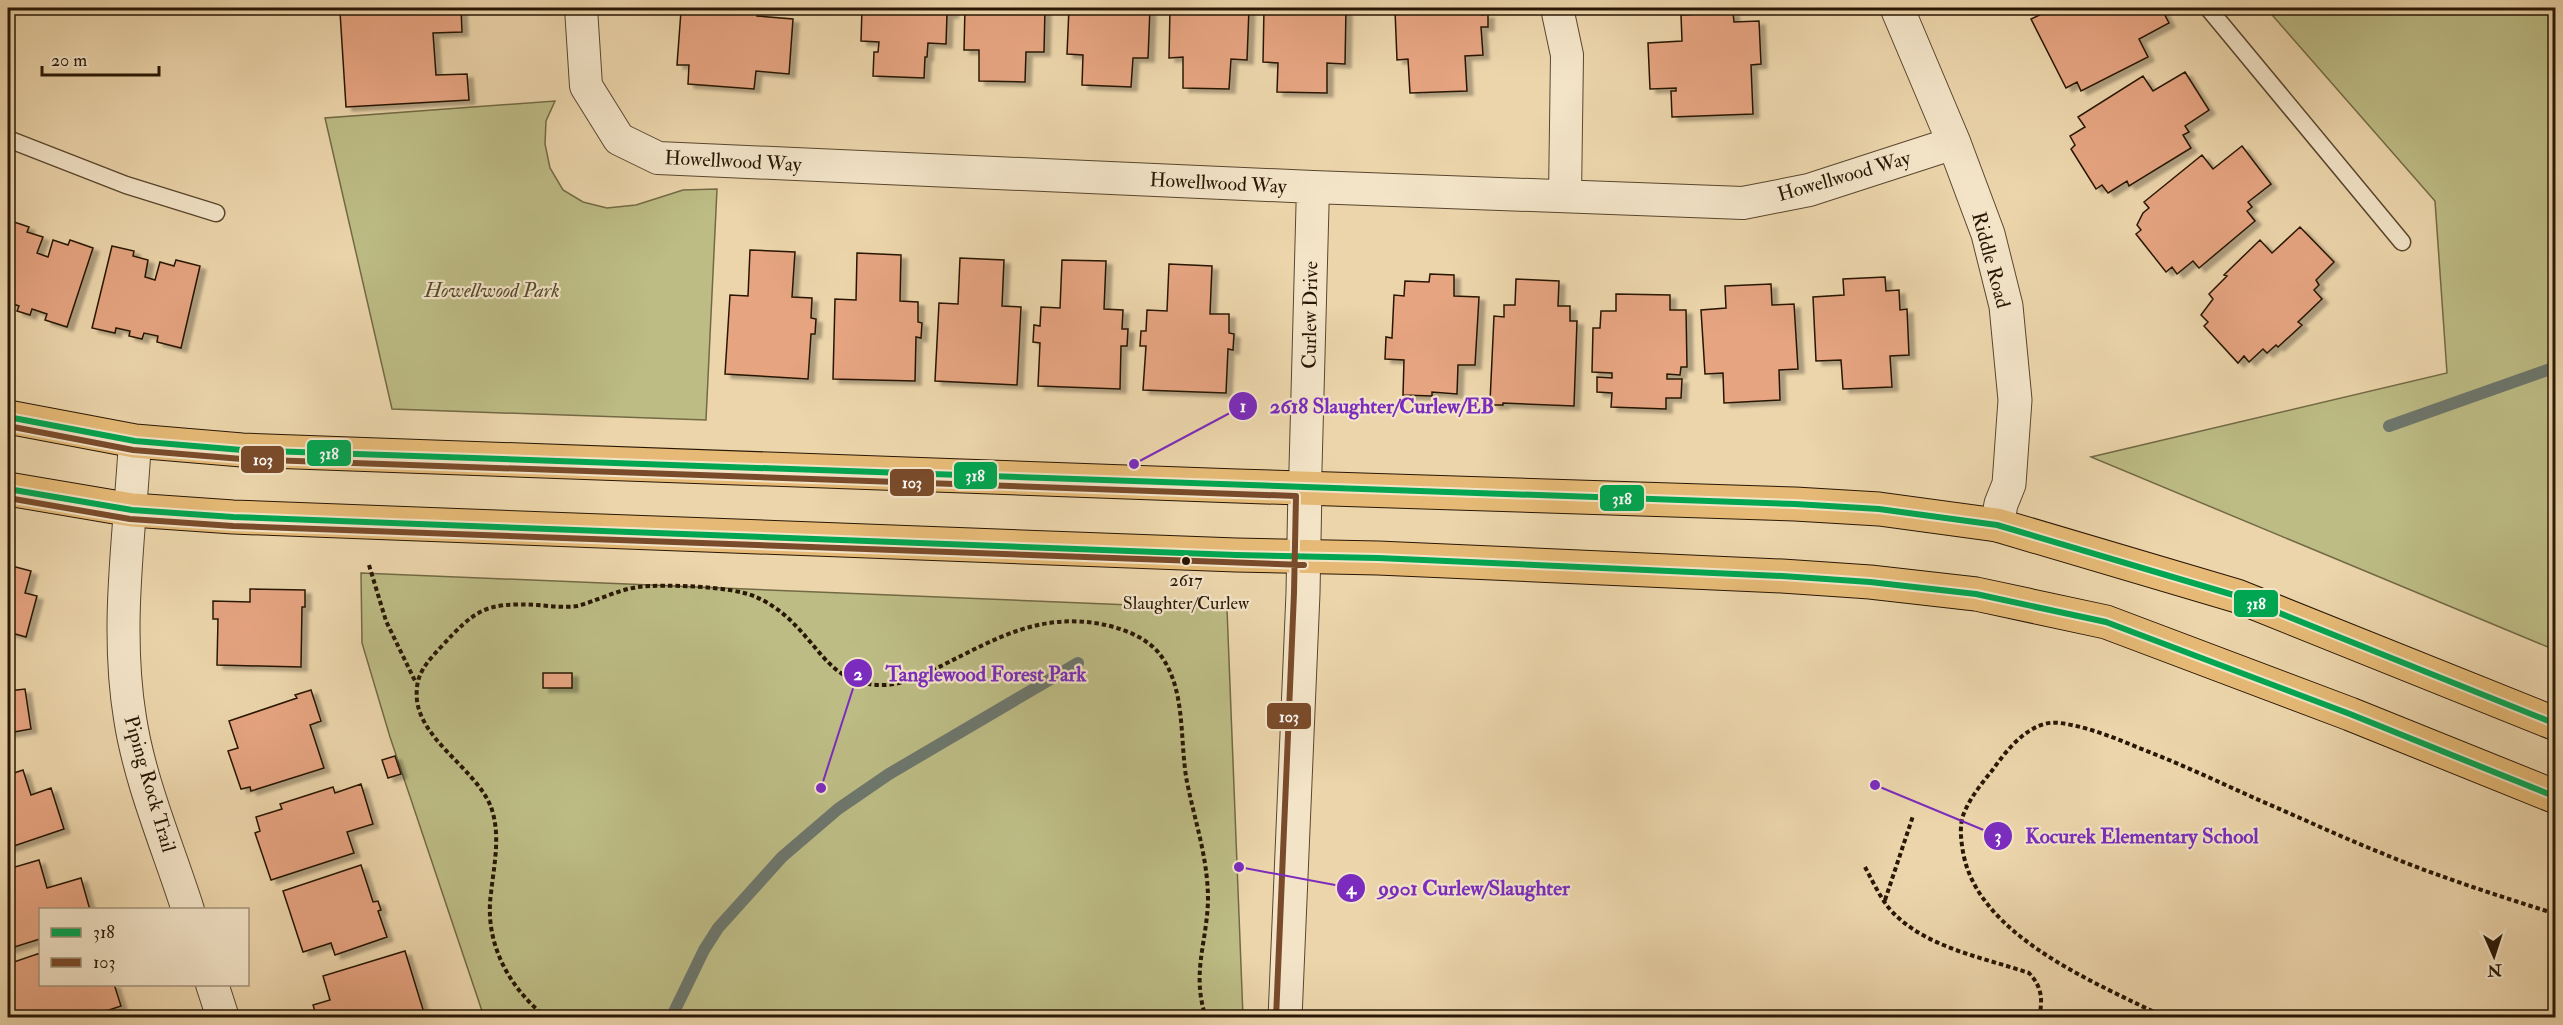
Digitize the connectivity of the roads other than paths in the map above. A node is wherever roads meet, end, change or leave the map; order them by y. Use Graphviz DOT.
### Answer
graph roads {
  1 [pos="582,8"];
  2 [pos="1557,8"];
  3 [pos="1897,8"];
  4 [pos="2208,8"];
  5 [pos="8,139"];
  6 [pos="1954,142"];
  7 [pos="1313,187"];
  8 [pos="1565,196"];
  9 [pos="216,213"];
  10 [pos="2402,242"];
  11 [pos="8,417"];
  12 [pos="135,441"];
  13 [pos="1305,487"];
  14 [pos="8,489"];
  15 [pos="132,510"];
  16 [pos="1997,525"];
  17 [pos="1304,556"];
  18 [pos="2556,724"];
  19 [pos="2556,797"];
  20 [pos="188,908"];
  21 [pos="213,986"];
  22 [pos="223,1017"];
  23 [pos="1285,1017"];
  1 -- 7 [label="street, Howellwood Way"];
  2 -- 8 [label="street"];
  3 -- 6 [label="street, Riddle Road"];
  4 -- 10 [label="lane"];
  5 -- 9 [label="lane"];
  6 -- 8 [label="street, Howellwood Way"];
  6 -- 16 [label="street, Riddle Road"];
  7 -- 8 [label="street, Howellwood Way"];
  7 -- 13 [label="street, Curlew Drive"];
  11 -- 12 [label="main road"];
  12 -- 13 [label="main road"];
  12 -- 15 [label="street, Piping Rock Trail"];
  13 -- 16 [label="main road"];
  13 -- 17 [label="street, Curlew Drive"];
  14 -- 15 [label="main road"];
  15 -- 17 [label="main road"];
  15 -- 20 [label="street, Piping Rock Trail"];
  16 -- 18 [label="main road"];
  17 -- 19 [label="main road"];
  17 -- 23 [label="street, Curlew Drive"];
  21 -- 22 [label="street"];
}
